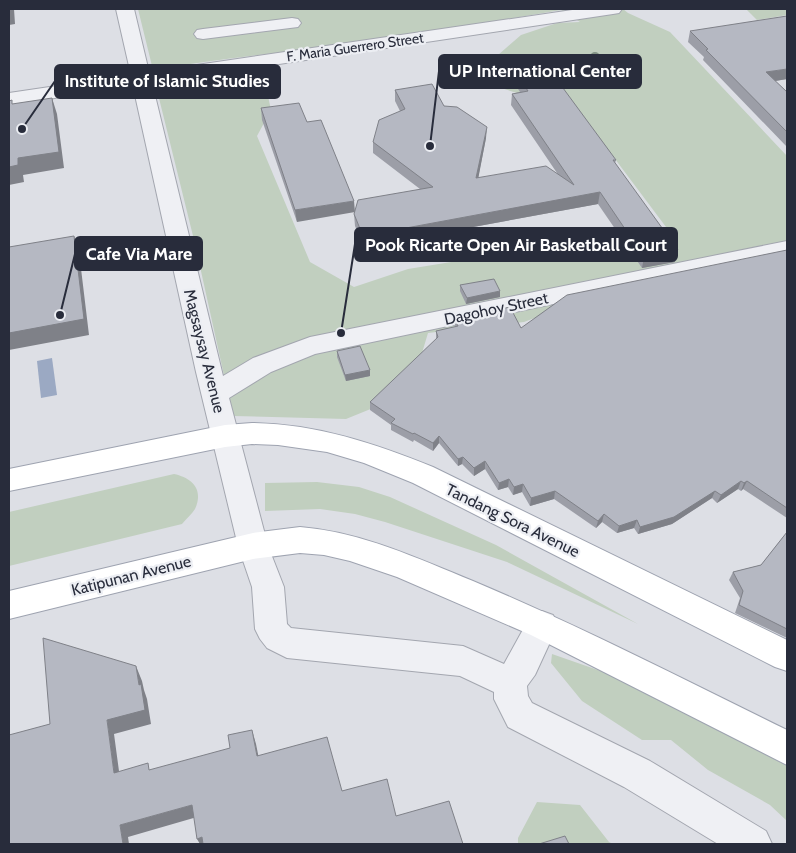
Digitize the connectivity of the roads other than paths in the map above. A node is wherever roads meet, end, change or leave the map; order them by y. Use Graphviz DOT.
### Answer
graph roads {
  1 [pos="126,9"];
  2 [pos="613,9"];
  3 [pos="547,13"];
  4 [pos="292,23"];
  5 [pos="249,28"];
  6 [pos="202,34"];
  7 [pos="260,61"];
  8 [pos="142,79"];
  9 [pos="9,99"];
  10 [pos="787,248"];
  11 [pos="215,394"];
  12 [pos="225,436"];
  13 [pos="9,480"];
  14 [pos="253,546"];
  15 [pos="9,605"];
  16 [pos="542,625"];
  17 [pos="787,656"];
  18 [pos="510,682"];
  19 [pos="787,748"];
  20 [pos="753,844"];
  1 -- 8 [label="street, Magsaysay Avenue"];
  2 -- 3 [label="street, F. Maria Guerrero Street"];
  3 -- 7 [label="street, F. Maria Guerrero Street"];
  4 -- 5 [label="street"];
  5 -- 6 [label="street"];
  5 -- 7 [label="street"];
  7 -- 8 [label="street, F. Maria Guerrero Street"];
  8 -- 9 [label="street, F. Maria Guerrero Street"];
  8 -- 11 [label="street, Magsaysay Avenue"];
  10 -- 11 [label="street, Dagohoy Street"];
  11 -- 12 [label="street, Magsaysay Avenue"];
  12 -- 13 [label="main road"];
  12 -- 14 [label="street, Magsaysay Avenue"];
  12 -- 17 [label="main road, Tandang Sora Avenue"];
  14 -- 15 [label="main road, Katipunan Avenue"];
  14 -- 16 [label="main road"];
  14 -- 18 [label="street, Magsaysay Avenue"];
  16 -- 18 [label="street"];
  16 -- 19 [label="main road"];
  18 -- 20 [label="street"];
}
